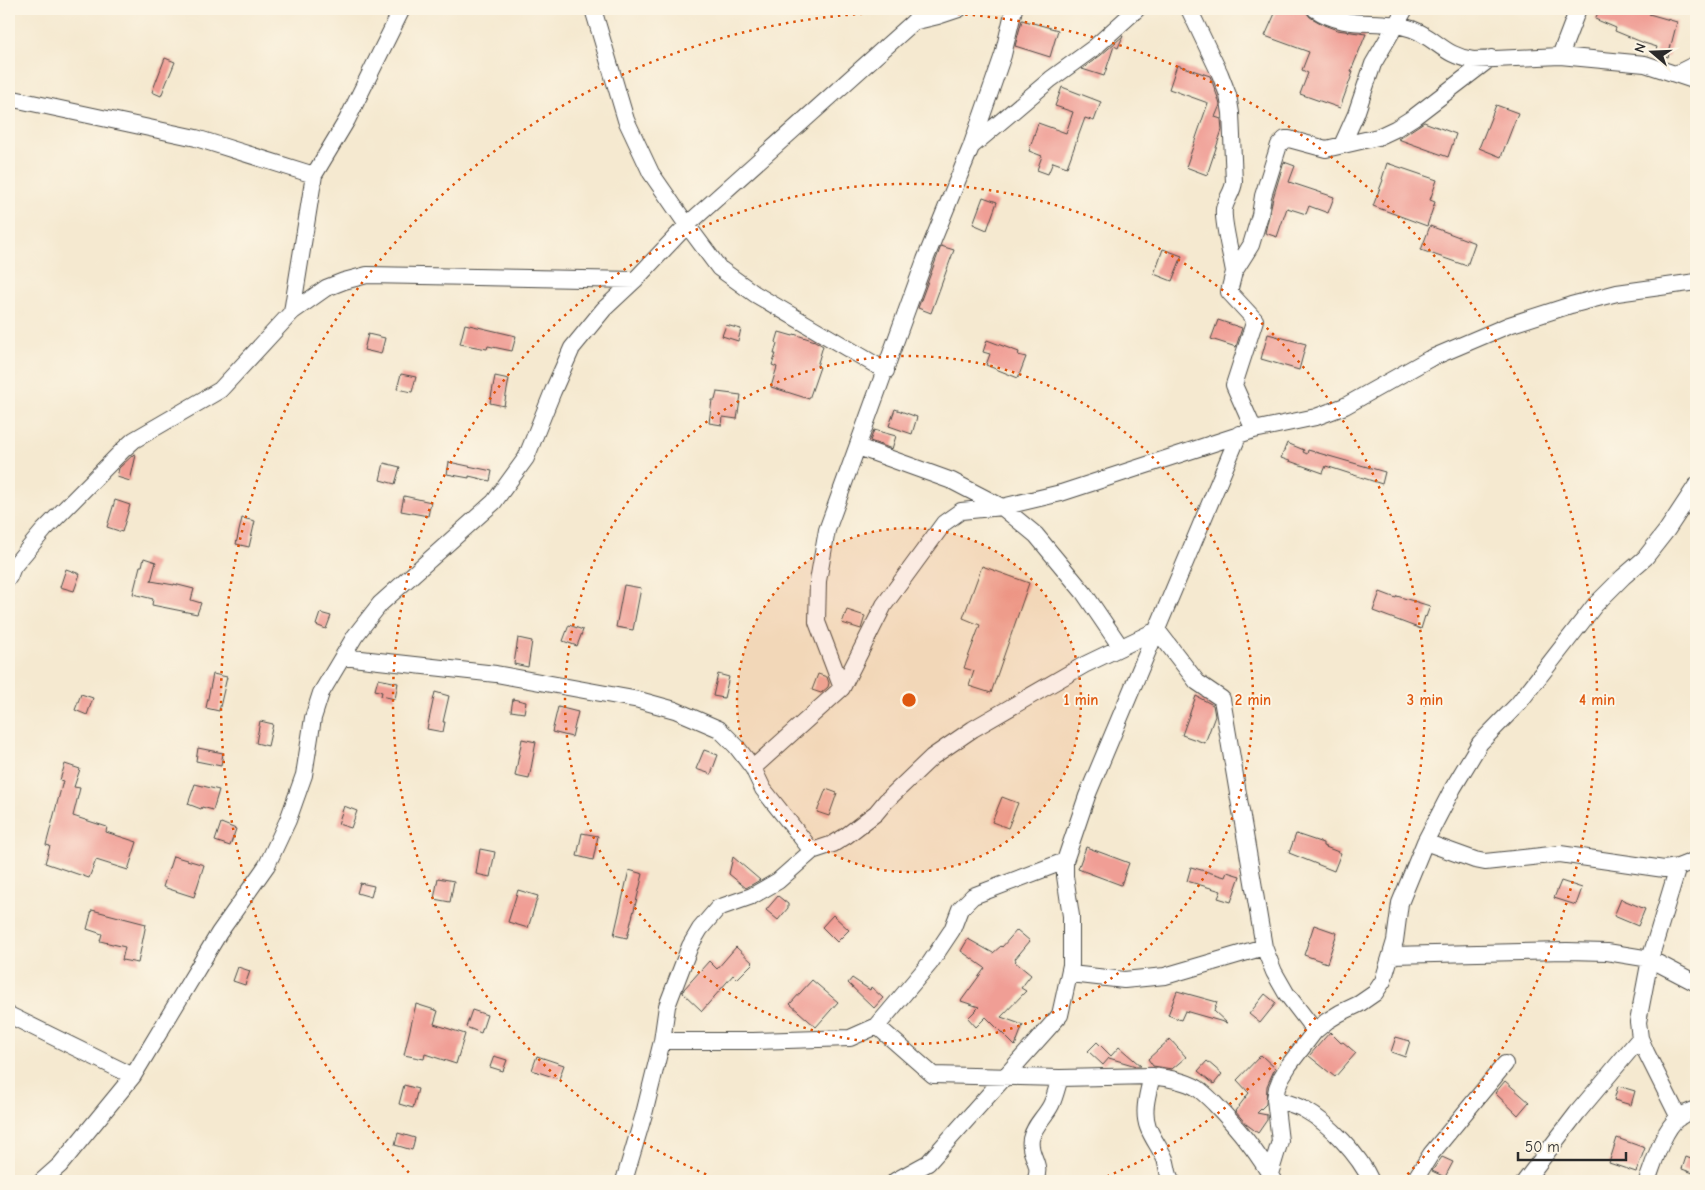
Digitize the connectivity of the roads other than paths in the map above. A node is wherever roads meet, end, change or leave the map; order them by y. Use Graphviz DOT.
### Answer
graph roads {
  1 [pos="402,9"];
  2 [pos="593,9"];
  3 [pos="928,9"];
  4 [pos="959,9"];
  5 [pos="1014,9"];
  6 [pos="1137,9"];
  7 [pos="1189,9"];
  8 [pos="1315,9"];
  9 [pos="1405,9"];
  10 [pos="1578,9"];
  11 [pos="913,22"];
  12 [pos="1396,25"];
  13 [pos="1560,56"];
  14 [pos="1491,58"];
  15 [pos="1696,64"];
  16 [pos="1676,74"];
  17 [pos="1696,81"];
  18 [pos="9,98"];
  19 [pos="1342,145"];
  20 [pos="971,147"];
  21 [pos="314,175"];
  22 [pos="686,225"];
  23 [pos="1234,272"];
  24 [pos="635,280"];
  25 [pos="1696,282"];
  26 [pos="292,312"];
  27 [pos="886,371"];
  28 [pos="1246,432"];
  29 [pos="858,447"];
  30 [pos="1696,486"];
  31 [pos="1002,507"];
  32 [pos="9,577"];
  33 [pos="1157,630"];
  34 [pos="1120,646"];
  35 [pos="343,657"];
  36 [pos="842,688"];
  37 [pos="753,768"];
  38 [pos="1425,842"];
  39 [pos="812,852"];
  40 [pos="1696,860"];
  41 [pos="1065,861"];
  42 [pos="1678,867"];
  43 [pos="1264,947"];
  44 [pos="1391,955"];
  45 [pos="1650,959"];
  46 [pos="1071,974"];
  47 [pos="1696,983"];
  48 [pos="9,1014"];
  49 [pos="877,1026"];
  50 [pos="1315,1032"];
  51 [pos="1640,1038"];
  52 [pos="662,1041"];
  53 [pos="1504,1064"];
  54 [pos="133,1076"];
  55 [pos="1152,1076"];
  56 [pos="1006,1077"];
  57 [pos="1060,1078"];
  58 [pos="1275,1099"];
  59 [pos="1696,1109"];
  60 [pos="1678,1118"];
  61 [pos="1272,1178"];
  62 [pos="42,1181"];
  63 [pos="624,1181"];
  64 [pos="895,1181"];
  65 [pos="1035,1181"];
  66 [pos="1172,1181"];
  67 [pos="1371,1181"];
  68 [pos="1414,1181"];
  69 [pos="1525,1181"];
  70 [pos="1647,1181"];
  1 -- 21 [label="street"];
  2 -- 22 [label="street"];
  3 -- 11 [label="street"];
  4 -- 11 [label="street"];
  5 -- 20 [label="street"];
  6 -- 20 [label="street"];
  7 -- 23 [label="street"];
  8 -- 12 [label="street"];
  9 -- 12 [label="street"];
  10 -- 13 [label="street"];
  11 -- 22 [label="street"];
  12 -- 14 [label="street"];
  12 -- 19 [label="street"];
  13 -- 14 [label="street"];
  13 -- 16 [label="street"];
  14 -- 19 [label="street"];
  15 -- 16 [label="street"];
  16 -- 17 [label="street"];
  18 -- 21 [label="street"];
  19 -- 23 [label="street"];
  20 -- 27 [label="street"];
  21 -- 26 [label="street"];
  22 -- 24 [label="street"];
  22 -- 27 [label="street"];
  23 -- 28 [label="street"];
  24 -- 26 [label="street"];
  24 -- 35 [label="street"];
  25 -- 28 [label="street"];
  26 -- 32 [label="street"];
  27 -- 29 [label="street"];
  28 -- 31 [label="street"];
  28 -- 33 [label="street"];
  29 -- 31 [label="street"];
  29 -- 36 [label="street"];
  30 -- 38 [label="street"];
  31 -- 34 [label="street"];
  31 -- 36 [label="street"];
  33 -- 34 [label="street"];
  33 -- 41 [label="street"];
  33 -- 43 [label="street"];
  34 -- 39 [label="street"];
  35 -- 37 [label="street"];
  35 -- 54 [label="street"];
  36 -- 37 [label="street"];
  37 -- 39 [label="street"];
  38 -- 42 [label="street"];
  38 -- 44 [label="street"];
  39 -- 52 [label="street"];
  40 -- 42 [label="street"];
  41 -- 46 [label="street"];
  41 -- 49 [label="street"];
  42 -- 45 [label="street"];
  43 -- 46 [label="street"];
  43 -- 50 [label="street"];
  44 -- 45 [label="street"];
  44 -- 50 [label="street"];
  45 -- 47 [label="street"];
  45 -- 51 [label="street"];
  46 -- 56 [label="street"];
  48 -- 54 [label="street"];
  49 -- 52 [label="street"];
  49 -- 56 [label="street"];
  50 -- 58 [label="street"];
  51 -- 60 [label="street"];
  51 -- 69 [label="street"];
  52 -- 63 [label="street"];
  53 -- 68 [label="street"];
  54 -- 62 [label="street"];
  55 -- 57 [label="street"];
  55 -- 61 [label="street"];
  55 -- 66 [label="street"];
  56 -- 57 [label="street"];
  56 -- 64 [label="street"];
  57 -- 65 [label="street"];
  58 -- 61 [label="street"];
  58 -- 67 [label="street"];
  59 -- 60 [label="street"];
  60 -- 70 [label="street"];
}
